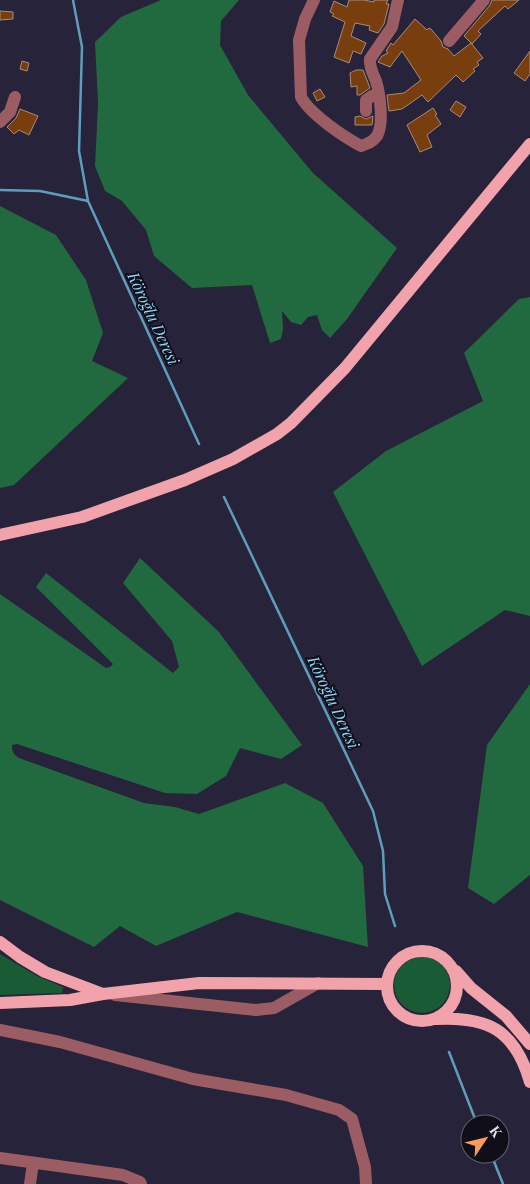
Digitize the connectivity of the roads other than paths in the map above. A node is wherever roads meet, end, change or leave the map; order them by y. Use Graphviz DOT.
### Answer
graph roads {
  1 [pos="314,0"];
  2 [pos="398,0"];
  3 [pos="484,0"];
  4 [pos="449,41"];
  5 [pos="378,95"];
  6 [pos="15,97"];
  7 [pos="366,111"];
  8 [pos="0,122"];
  9 [pos="530,144"];
  10 [pos="0,535"];
  11 [pos="0,942"];
  12 [pos="447,962"];
  13 [pos="318,983"];
  14 [pos="387,984"];
  15 [pos="103,994"];
  16 [pos="0,1003"];
  17 [pos="433,1020"];
  18 [pos="0,1030"];
  19 [pos="530,1044"];
  20 [pos="530,1082"];
  21 [pos="0,1158"];
  22 [pos="33,1163"];
  23 [pos="30,1184"];
  24 [pos="142,1184"];
  25 [pos="366,1184"];
  1 -- 5 [label="street"];
  2 -- 5 [label="street"];
  3 -- 4 [label="street"];
  5 -- 7 [label="street"];
  6 -- 8 [label="street"];
  9 -- 10 [label="main road"];
  11 -- 15 [label="main road"];
  12 -- 14 [label="main road"];
  12 -- 17 [label="main road"];
  12 -- 19 [label="main road"];
  13 -- 14 [label="main road"];
  13 -- 15 [label="main road"];
  13 -- 15 [label="street"];
  14 -- 17 [label="main road"];
  15 -- 16 [label="main road"];
  17 -- 20 [label="main road"];
  18 -- 25 [label="street"];
  21 -- 22 [label="street"];
  22 -- 23 [label="street"];
  22 -- 24 [label="street"];
}
